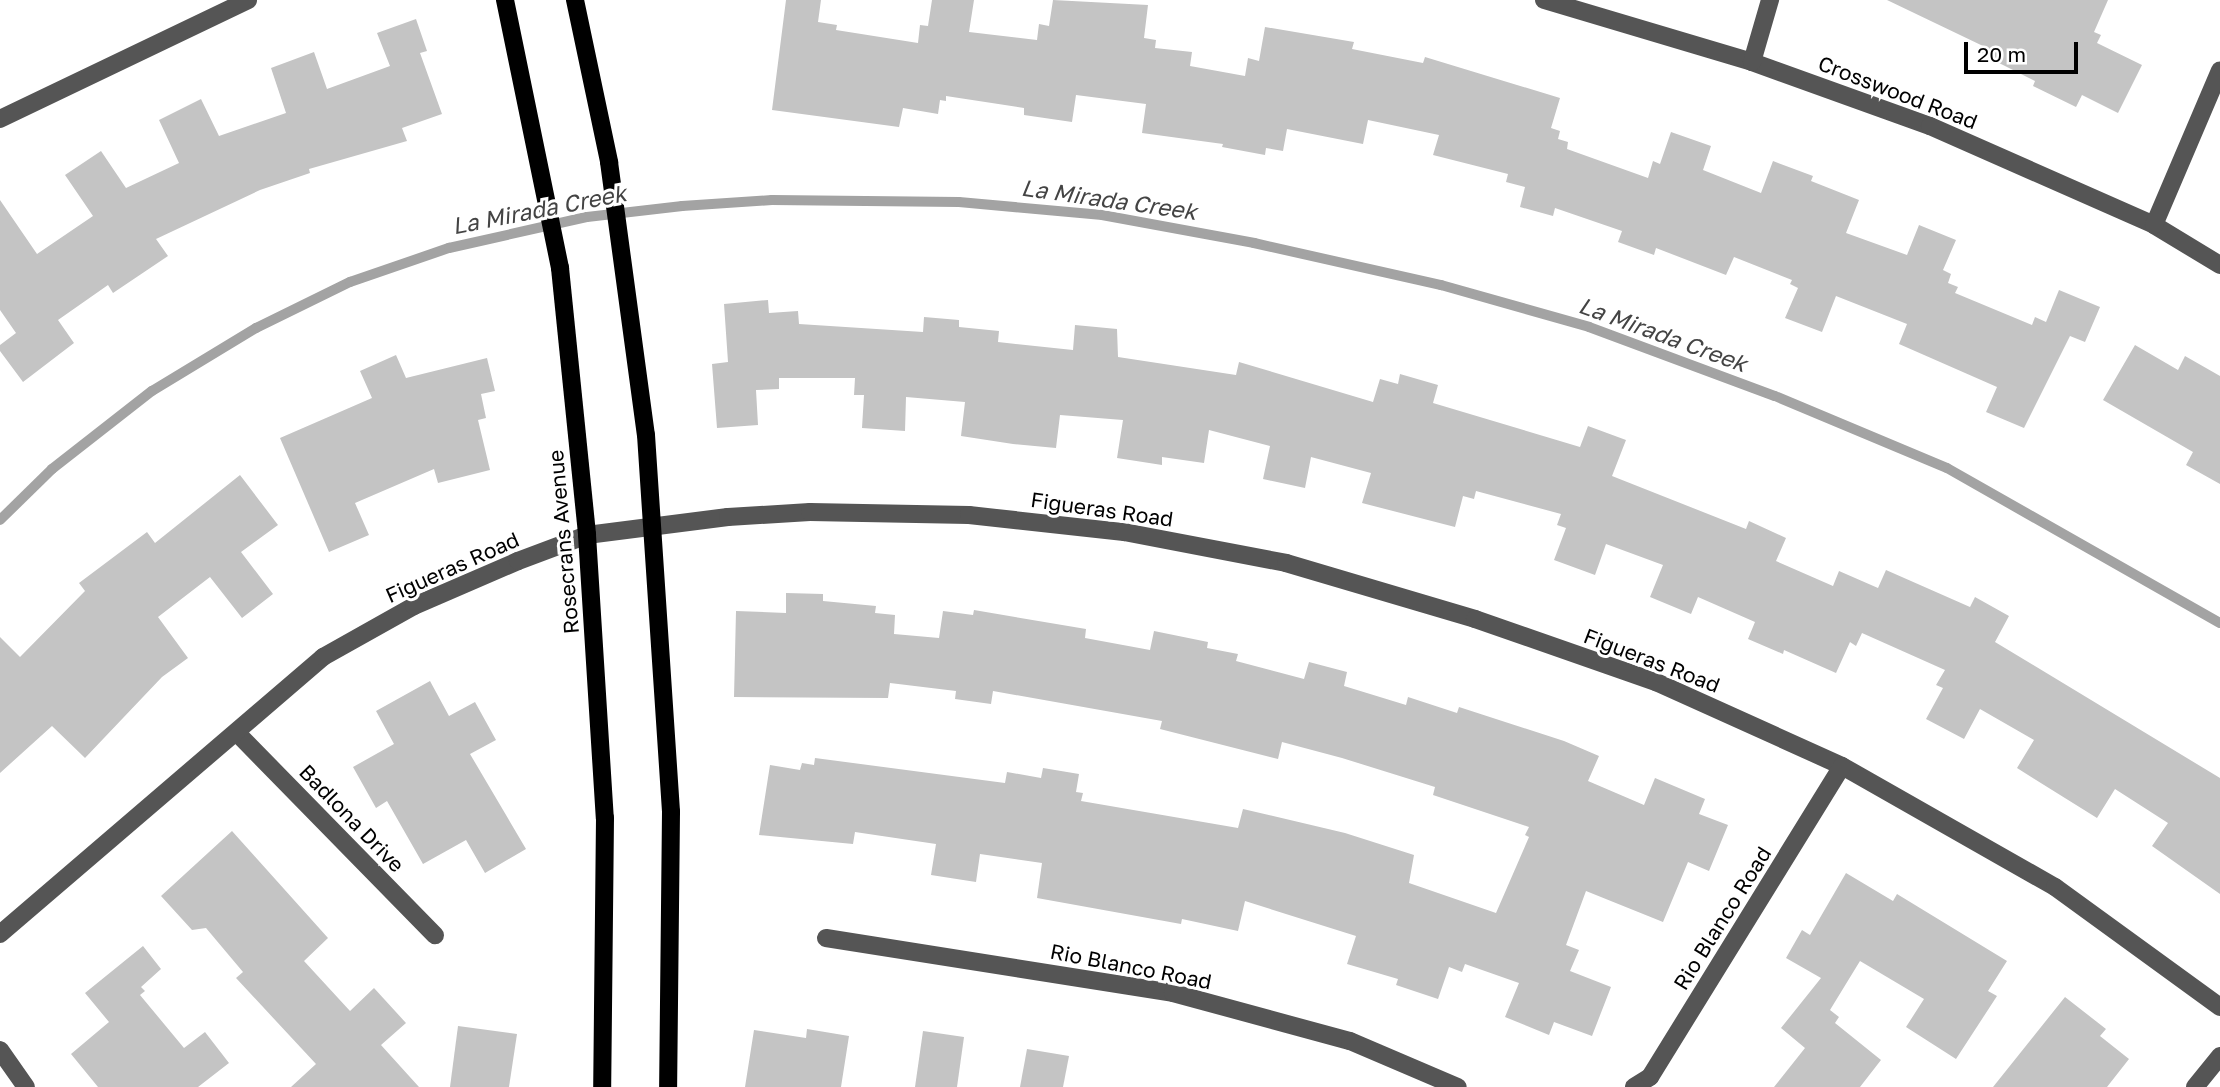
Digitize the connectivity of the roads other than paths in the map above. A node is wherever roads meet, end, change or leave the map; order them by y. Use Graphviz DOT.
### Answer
graph roads {
  1 [pos="248,0"];
  2 [pos="505,0"];
  3 [pos="575,0"];
  4 [pos="1544,0"];
  5 [pos="1770,0"];
  6 [pos="1752,62"];
  7 [pos="2220,70"];
  8 [pos="0,119"];
  9 [pos="2154,225"];
  10 [pos="2220,265"];
  11 [pos="653,528"];
  12 [pos="587,535"];
  13 [pos="237,733"];
  14 [pos="1842,766"];
  15 [pos="0,934"];
  16 [pos="435,935"];
  17 [pos="826,938"];
  18 [pos="2220,1007"];
  19 [pos="0,1050"];
  20 [pos="2220,1056"];
  21 [pos="26,1087"];
  22 [pos="602,1087"];
  23 [pos="668,1087"];
  24 [pos="1458,1087"];
  25 [pos="1634,1087"];
  26 [pos="2195,1087"];
  1 -- 8 [label="street"];
  2 -- 12 [label="main road, Rosecrans Avenue"];
  3 -- 11 [label="main road"];
  4 -- 6 [label="street, Crosswood Road"];
  5 -- 6 [label="street"];
  6 -- 9 [label="street, Crosswood Road"];
  7 -- 9 [label="street"];
  9 -- 10 [label="street, Crosswood Road"];
  11 -- 12 [label="street, Figueras Road"];
  11 -- 14 [label="street, Figueras Road"];
  11 -- 23 [label="main road"];
  12 -- 13 [label="street, Figueras Road"];
  12 -- 22 [label="main road, Rosecrans Avenue"];
  13 -- 15 [label="street, Figueras Road"];
  13 -- 16 [label="street, Badlona Drive"];
  14 -- 18 [label="street, Figueras Road"];
  14 -- 25 [label="street, Rio Blanco Road"];
  17 -- 24 [label="street, Rio Blanco Road"];
  19 -- 21 [label="street"];
  20 -- 26 [label="street"];
}
